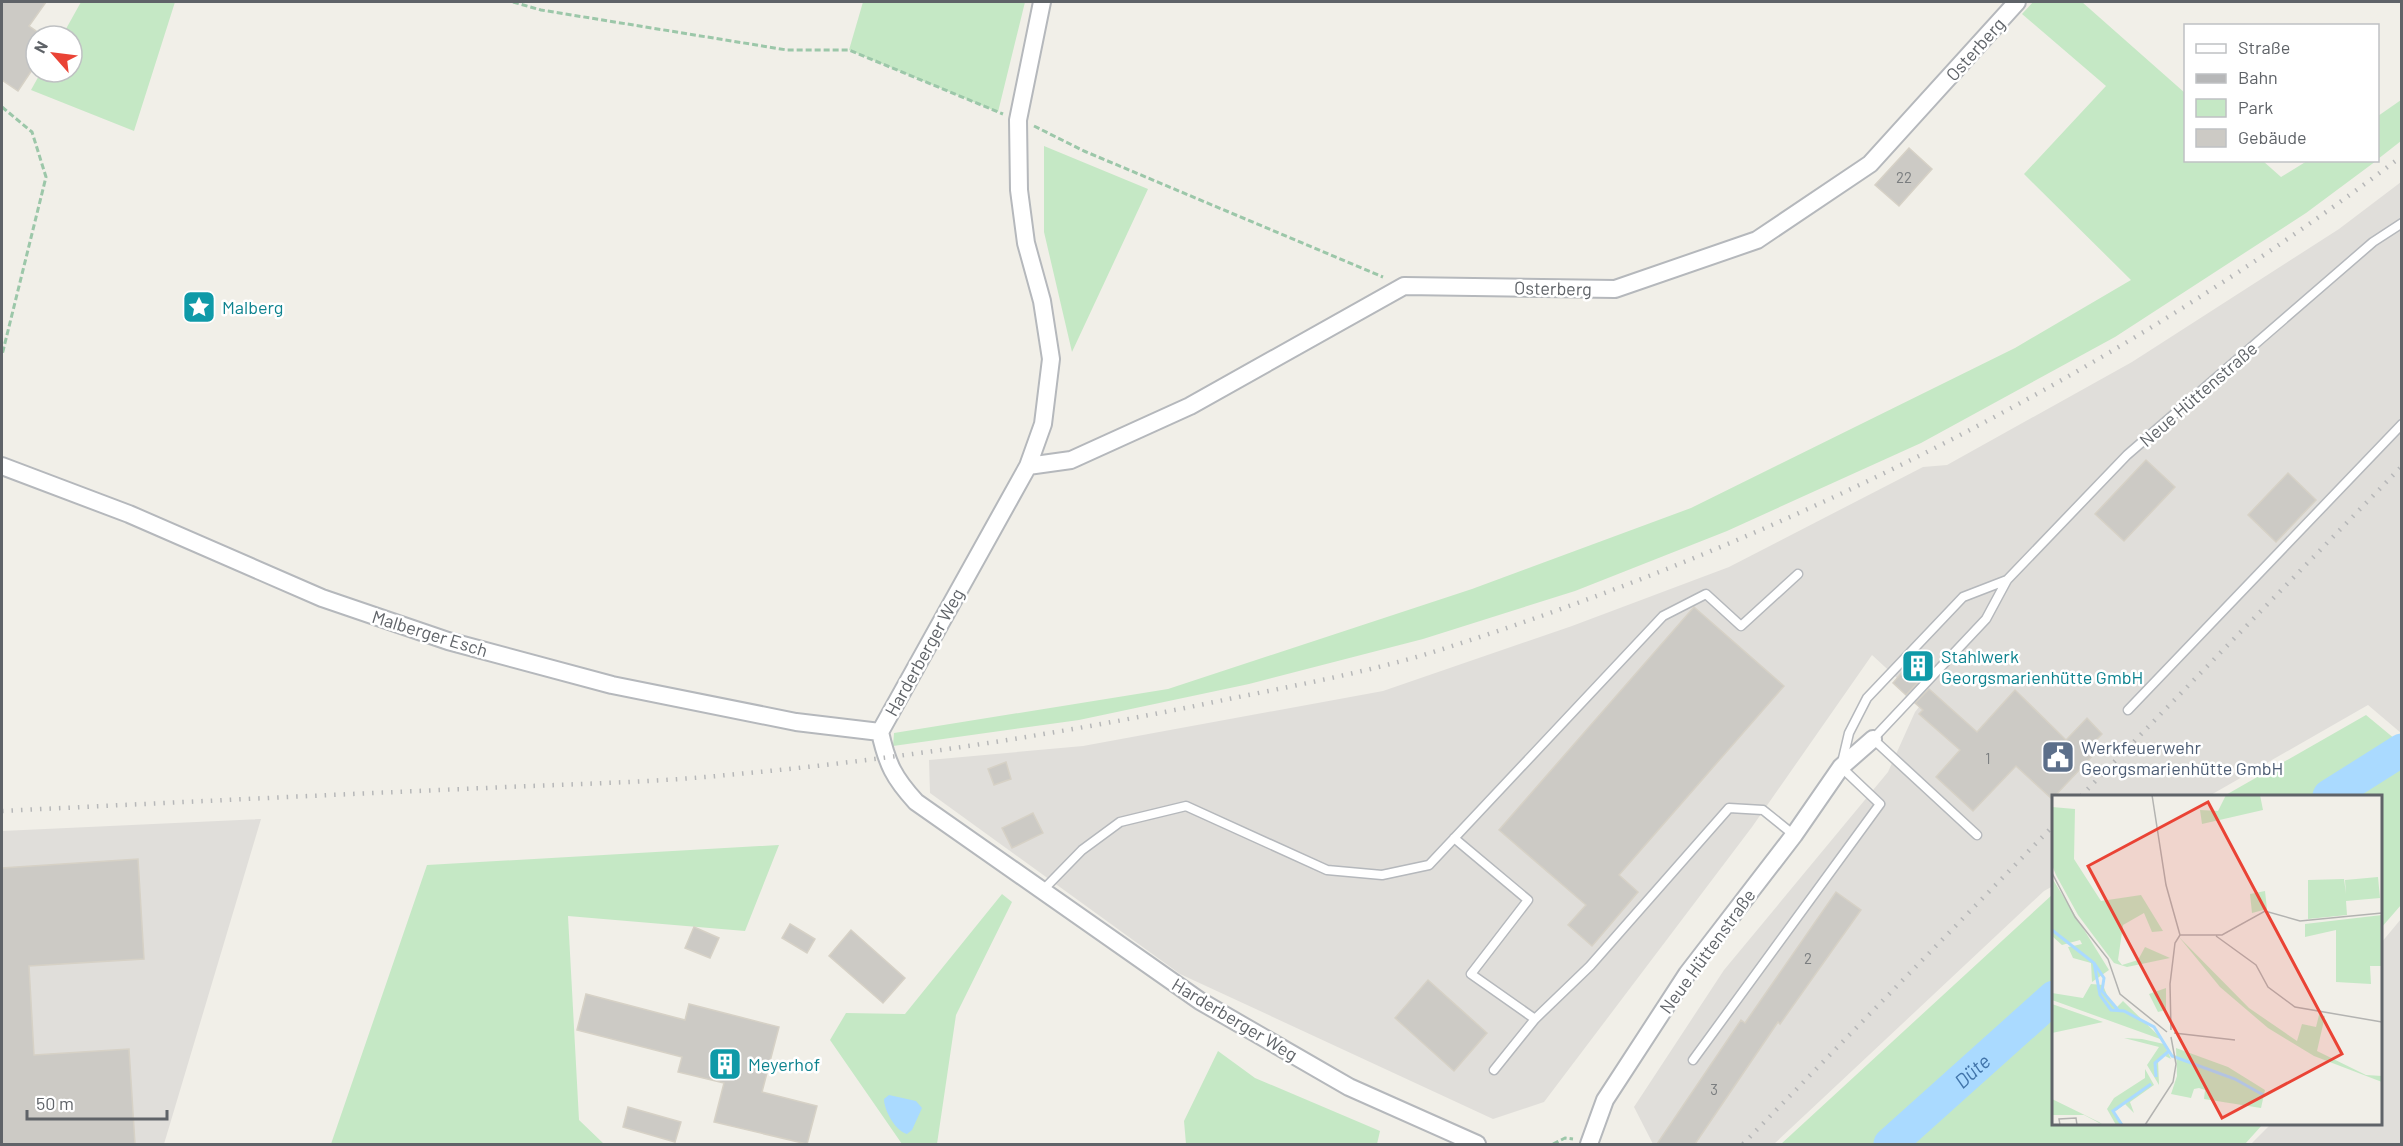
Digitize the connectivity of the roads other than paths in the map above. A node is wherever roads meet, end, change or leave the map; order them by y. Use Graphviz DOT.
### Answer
graph roads {
  1 [pos="1042,2"];
  2 [pos="2018,2"];
  3 [pos="2402,223"];
  4 [pos="2402,424"];
  5 [pos="2,466"];
  6 [pos="1028,466"];
  7 [pos="1798,574"];
  8 [pos="2007,580"];
  9 [pos="2128,710"];
  10 [pos="880,732"];
  11 [pos="1873,739"];
  12 [pos="1841,767"];
  13 [pos="1794,835"];
  14 [pos="1977,835"];
  15 [pos="1454,838"];
  16 [pos="1042,892"];
  17 [pos="1535,1019"];
  18 [pos="1693,1060"];
  19 [pos="1494,1070"];
  20 [pos="1477,1144"];
  21 [pos="1589,1144"];
  1 -- 6 [label="street, Harderberger Weg"];
  2 -- 6 [label="street, Osterberg"];
  3 -- 8 [label="lane, Neue Hüttenstraße"];
  4 -- 9 [label="lane"];
  5 -- 10 [label="street, Malberger Esch"];
  6 -- 10 [label="street, Harderberger Weg"];
  7 -- 15 [label="lane"];
  8 -- 11 [label="lane, Neue Hüttenstraße"];
  8 -- 12 [label="lane, Neue Hüttenstraße"];
  10 -- 16 [label="street, Harderberger Weg"];
  11 -- 12 [label="street, Neue Hüttenstraße"];
  11 -- 14 [label="lane"];
  12 -- 13 [label="street, Neue Hüttenstraße"];
  12 -- 18 [label="lane"];
  13 -- 17 [label="lane"];
  13 -- 21 [label="street, Neue Hüttenstraße"];
  15 -- 16 [label="lane"];
  15 -- 17 [label="lane"];
  16 -- 20 [label="street, Harderberger Weg"];
  17 -- 19 [label="lane"];
}
